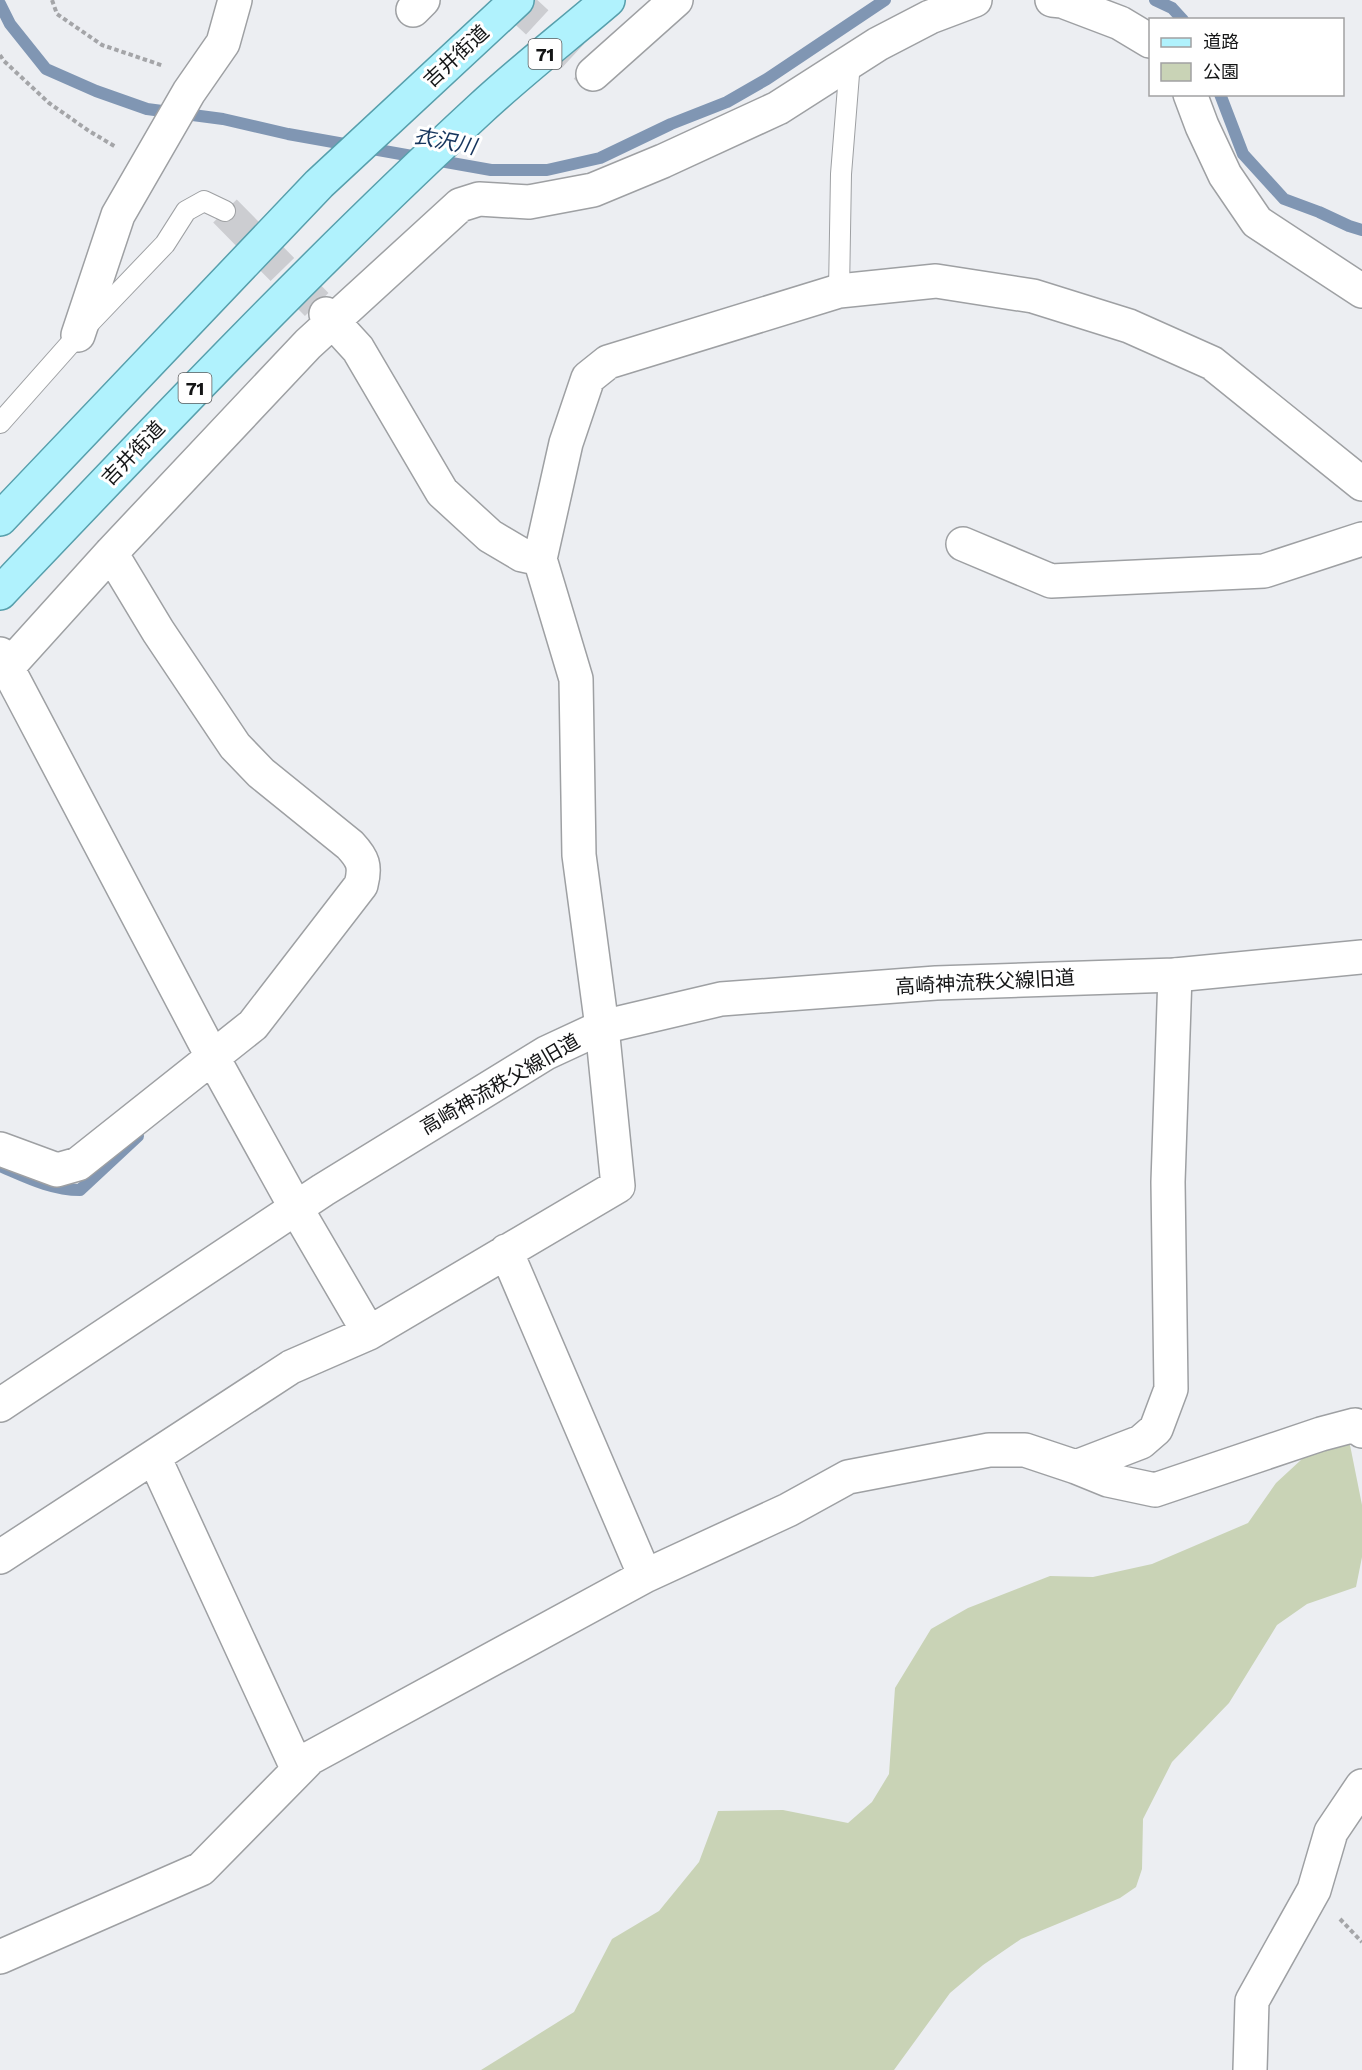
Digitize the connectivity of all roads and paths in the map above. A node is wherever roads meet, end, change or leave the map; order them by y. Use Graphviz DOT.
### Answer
graph roads {
  1 [pos="52,0"];
  2 [pos="235,0"];
  3 [pos="517,0"];
  4 [pos="608,0"];
  5 [pos="676,0"];
  6 [pos="975,0"];
  7 [pos="1052,0"];
  8 [pos="1126,11"];
  9 [pos="1149,40"];
  10 [pos="0,55"];
  11 [pos="850,62"];
  12 [pos="593,74"];
  13 [pos="194,85"];
  14 [pos="1191,96"];
  15 [pos="149,160"];
  16 [pos="225,211"];
  17 [pos="839,291"];
  18 [pos="1362,291"];
  19 [pos="329,318"];
  20 [pos="78,335"];
  21 [pos="0,423"];
  22 [pos="1362,484"];
  23 [pos="0,519"];
  24 [pos="1362,539"];
  25 [pos="963,544"];
  26 [pos="111,553"];
  27 [pos="540,559"];
  28 [pos="0,593"];
  29 [pos="4,661"];
  30 [pos="1362,957"];
  31 [pos="1175,975"];
  32 [pos="602,1028"];
  33 [pos="213,1058"];
  34 [pos="0,1149"];
  35 [pos="296,1209"];
  36 [pos="506,1251"];
  37 [pos="369,1333"];
  38 [pos="0,1405"];
  39 [pos="1362,1431"];
  40 [pos="154,1457"];
  41 [pos="1076,1467"];
  42 [pos="0,1557"];
  43 [pos="645,1576"];
  44 [pos="298,1770"];
  45 [pos="1362,1786"];
  46 [pos="0,1957"];
  47 [pos="1250,2070"];
  1 -- 13 [label="path"];
  2 -- 13 [label="street"];
  3 -- 23 [label="main road, 吉井街道 / 71"];
  4 -- 28 [label="main road, 吉井街道 / 71"];
  5 -- 12 [label="street"];
  6 -- 11 [label="street"];
  7 -- 8 [label="street"];
  8 -- 9 [label="street"];
  10 -- 15 [label="path"];
  11 -- 17 [label="lane"];
  11 -- 19 [label="street"];
  13 -- 15 [label="street"];
  14 -- 18 [label="street"];
  15 -- 20 [label="street"];
  16 -- 20 [label="lane"];
  17 -- 22 [label="street"];
  17 -- 27 [label="street"];
  19 -- 26 [label="street"];
  19 -- 27 [label="street"];
  20 -- 21 [label="lane"];
  24 -- 25 [label="street"];
  26 -- 29 [label="street"];
  26 -- 33 [label="street"];
  27 -- 32 [label="street"];
  29 -- 33 [label="street"];
  30 -- 31 [label="street, 高崎神流秩父線旧道"];
  31 -- 32 [label="street, 高崎神流秩父線旧道"];
  31 -- 41 [label="street"];
  32 -- 35 [label="street, 高崎神流秩父線旧道"];
  32 -- 36 [label="street"];
  33 -- 34 [label="street"];
  33 -- 35 [label="street"];
  35 -- 37 [label="street"];
  35 -- 38 [label="street, 高崎神流秩父線旧道"];
  36 -- 37 [label="street"];
  36 -- 43 [label="street"];
  37 -- 40 [label="street"];
  39 -- 41 [label="street"];
  40 -- 42 [label="street"];
  40 -- 44 [label="street"];
  41 -- 43 [label="street"];
  43 -- 44 [label="street"];
  44 -- 46 [label="street"];
  45 -- 47 [label="street"];
}
